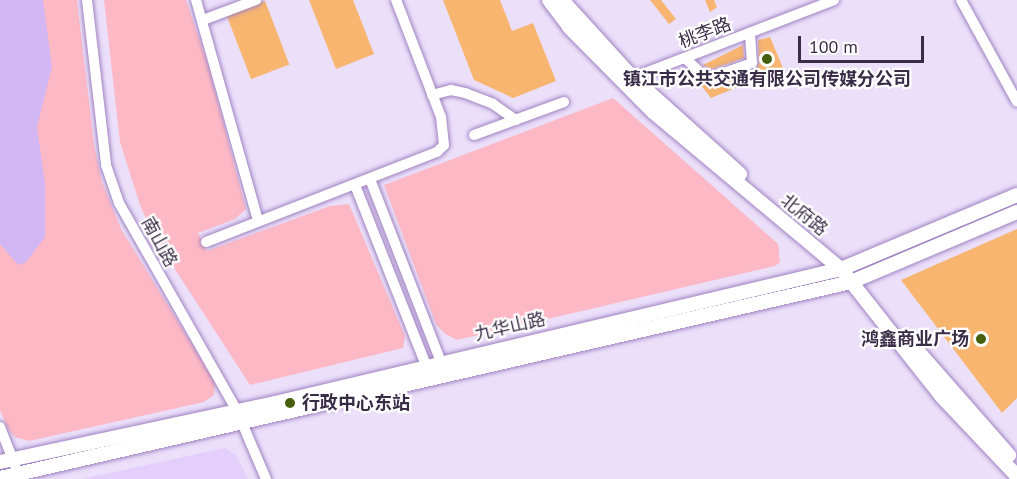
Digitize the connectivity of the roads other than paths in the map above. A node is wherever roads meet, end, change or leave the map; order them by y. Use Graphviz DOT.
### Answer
graph roads {
  1 [pos="87,0"];
  2 [pos="196,0"];
  3 [pos="256,0"];
  4 [pos="396,0"];
  5 [pos="549,0"];
  6 [pos="562,0"];
  7 [pos="834,0"];
  8 [pos="961,0"];
  9 [pos="203,20"];
  10 [pos="750,33"];
  11 [pos="685,58"];
  12 [pos="627,80"];
  13 [pos="432,95"];
  14 [pos="564,102"];
  15 [pos="1017,102"];
  16 [pos="516,120"];
  17 [pos="474,135"];
  18 [pos="370,179"];
  19 [pos="355,185"];
  20 [pos="1017,195"];
  21 [pos="1017,212"];
  22 [pos="258,221"];
  23 [pos="207,242"];
  24 [pos="844,268"];
  25 [pos="854,280"];
  26 [pos="441,362"];
  27 [pos="426,365"];
  28 [pos="240,417"];
  29 [pos="0,427"];
  30 [pos="6,460"];
  31 [pos="1017,463"];
  32 [pos="1017,476"];
  33 [pos="19,477"];
  34 [pos="0,478"];
  35 [pos="266,479"];
  1 -- 28 [label="street, 南山路"];
  2 -- 9 [label="street"];
  3 -- 9 [label="street"];
  4 -- 13 [label="street"];
  5 -- 12 [label="main road, 北府路"];
  6 -- 12 [label="main road, 北府路"];
  7 -- 10 [label="street, 桃李路"];
  8 -- 15 [label="street"];
  9 -- 22 [label="street"];
  10 -- 11 [label="street, 桃李路"];
  10 -- 11 [label="street"];
  11 -- 12 [label="street, 桃李路"];
  12 -- 24 [label="main road, 北府路"];
  13 -- 16 [label="street"];
  13 -- 18 [label="street"];
  14 -- 16 [label="street"];
  16 -- 17 [label="street"];
  18 -- 19 [label="street"];
  18 -- 26 [label="street"];
  19 -- 22 [label="street"];
  19 -- 27 [label="street"];
  20 -- 24 [label="main road, 九华山路"];
  21 -- 25 [label="main road, 九华山路"];
  22 -- 23 [label="street"];
  24 -- 25 [label="main road, 北府路"];
  24 -- 26 [label="main road, 九华山路"];
  25 -- 28 [label="main road, 九华山路"];
  25 -- 31 [label="main road, 北府路"];
  25 -- 32 [label="main road, 北府路"];
  26 -- 27 [label="main road, 九华山路"];
  27 -- 28 [label="main road, 九华山路"];
  28 -- 30 [label="main road, 九华山路"];
  28 -- 33 [label="main road, 九华山路"];
  28 -- 35 [label="street, 南山路"];
  29 -- 30 [label="street"];
  30 -- 33 [label="street"];
  33 -- 34 [label="main road, 九华山路"];
}
